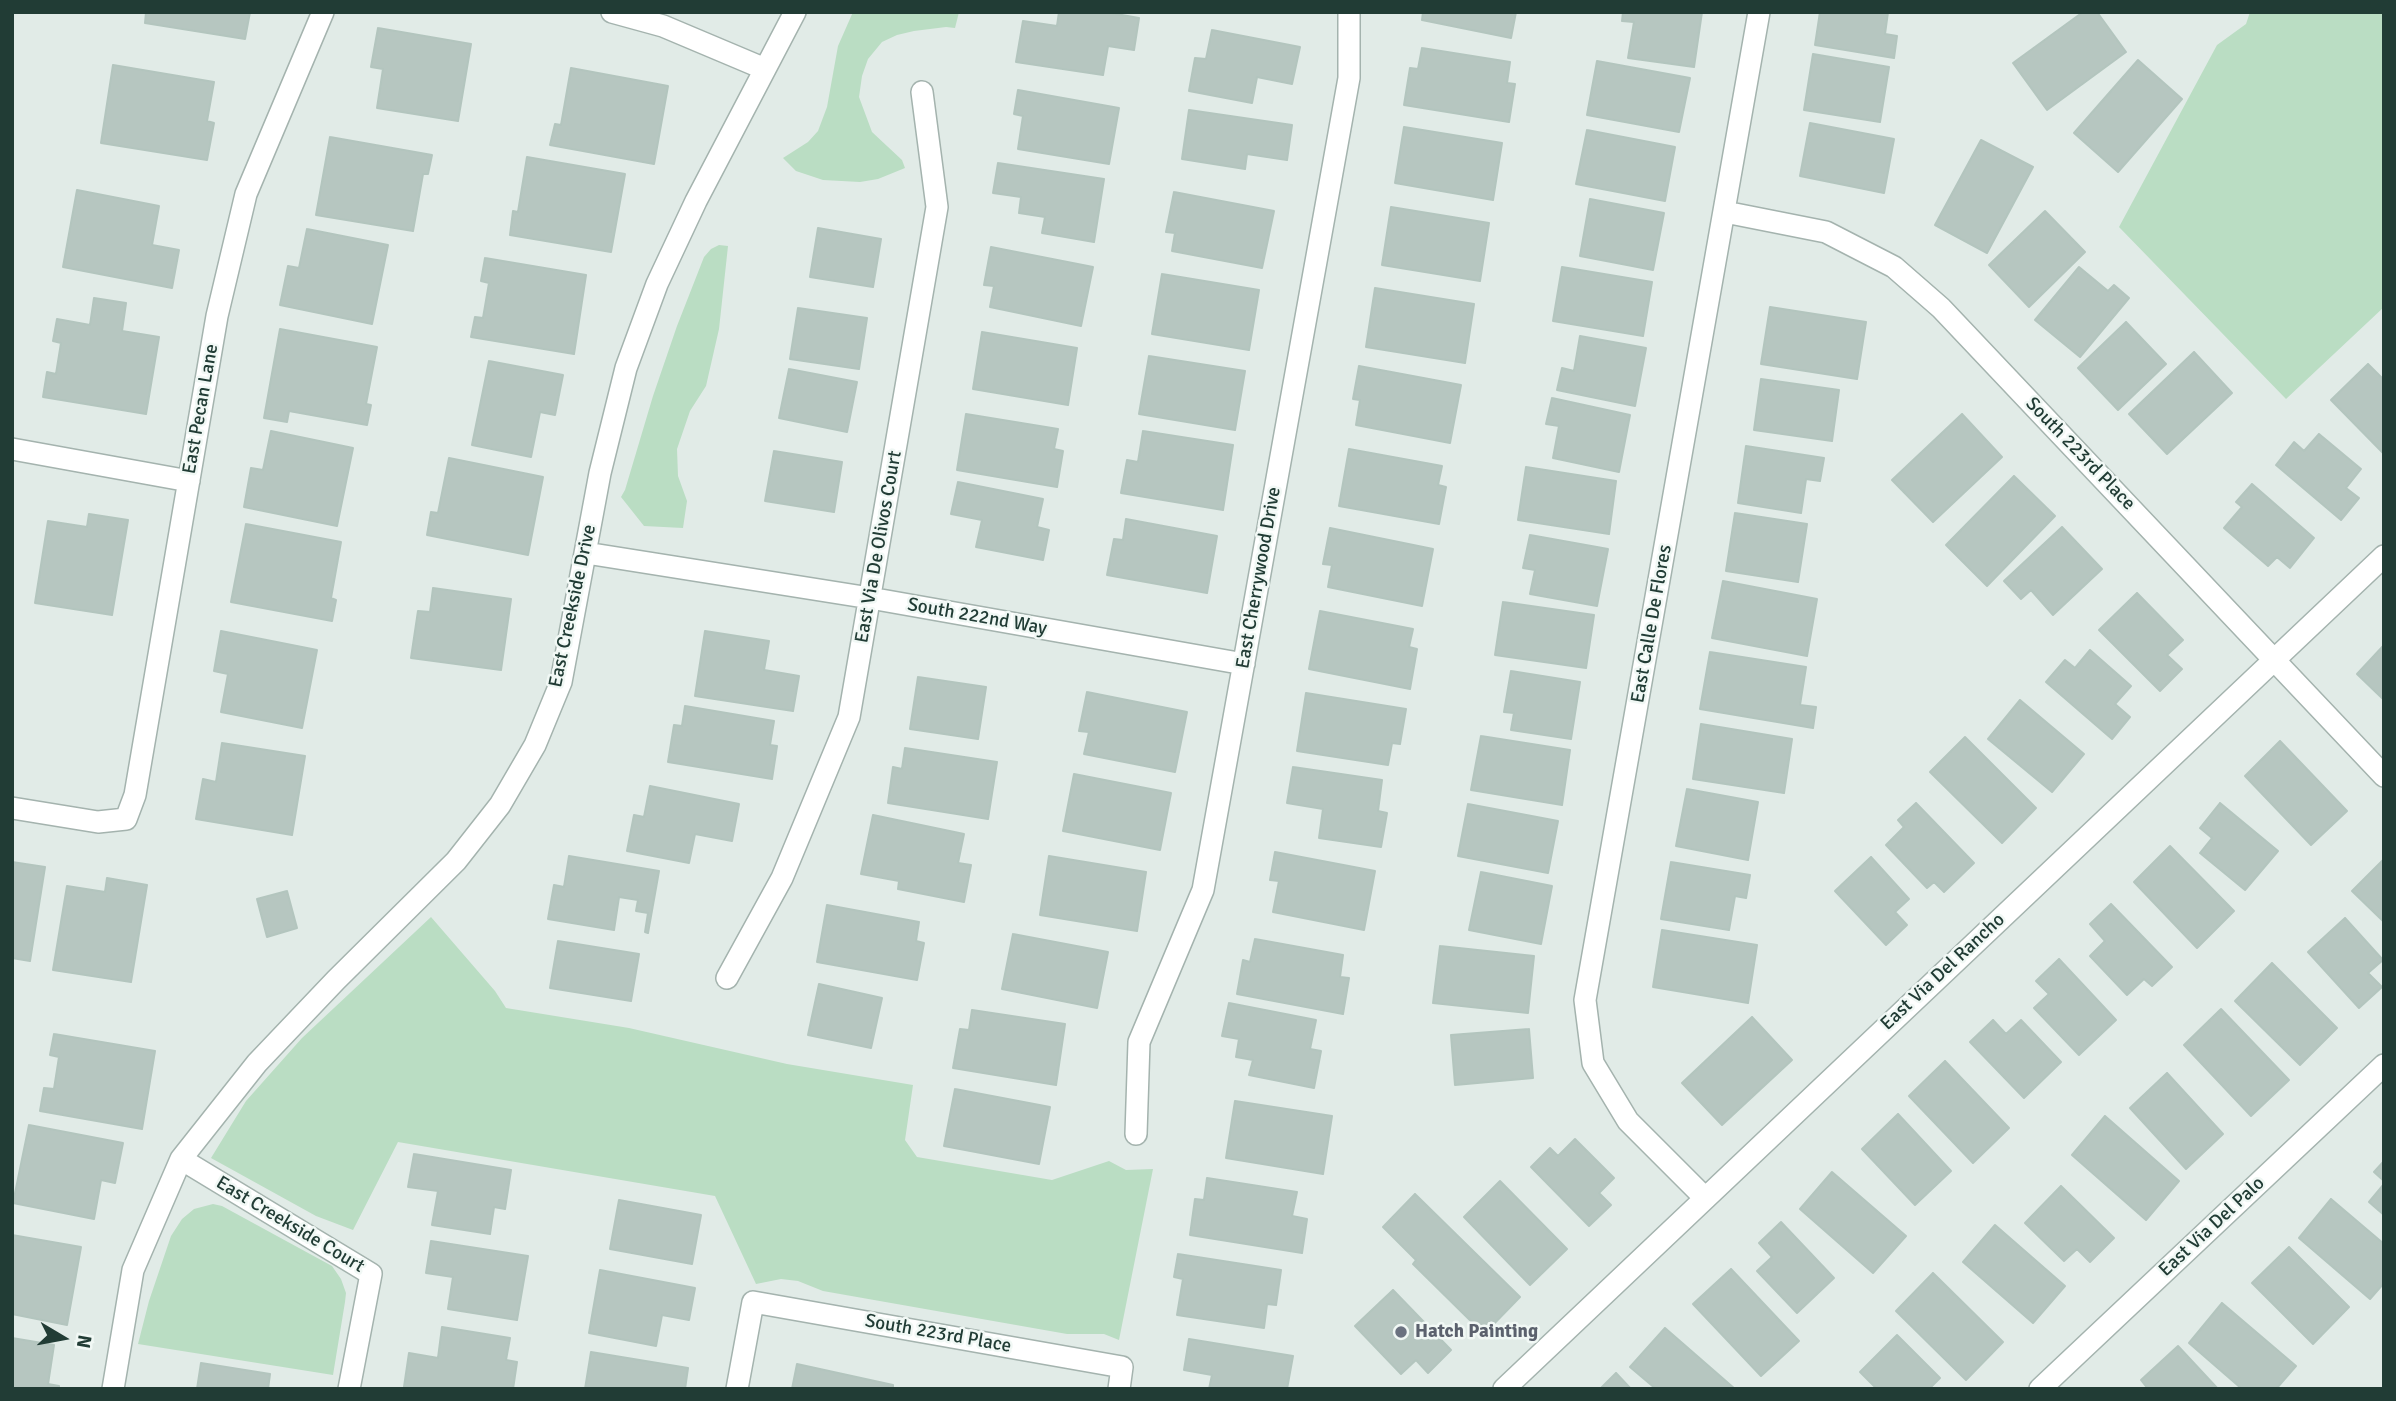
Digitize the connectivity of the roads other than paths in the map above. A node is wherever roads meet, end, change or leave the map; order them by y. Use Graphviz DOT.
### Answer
graph roads {
  1 [pos="323,12"];
  2 [pos="612,12"];
  3 [pos="794,12"];
  4 [pos="1349,12"];
  5 [pos="1759,12"];
  6 [pos="765,69"];
  7 [pos="922,92"];
  8 [pos="1725,212"];
  9 [pos="12,449"];
  10 [pos="189,481"];
  11 [pos="586,553"];
  12 [pos="2384,556"];
  13 [pos="870,598"];
  14 [pos="2274,660"];
  15 [pos="1244,664"];
  16 [pos="2384,776"];
  17 [pos="12,808"];
  18 [pos="727,978"];
  19 [pos="2384,1065"];
  20 [pos="1136,1134"];
  21 [pos="181,1159"];
  22 [pos="1705,1198"];
  23 [pos="113,1389"];
  24 [pos="349,1389"];
  25 [pos="737,1389"];
  26 [pos="1119,1389"];
  27 [pos="1504,1389"];
  28 [pos="2040,1389"];
  1 -- 10 [label="street, East Pecan Lane"];
  2 -- 6 [label="street"];
  3 -- 6 [label="street, East Creekside Drive"];
  4 -- 15 [label="street, East Cherrywood Drive"];
  5 -- 8 [label="street, East Calle De Flores"];
  6 -- 11 [label="street, East Creekside Drive"];
  7 -- 13 [label="street, East Via De Olivos Court"];
  8 -- 14 [label="street, South 223rd Place"];
  8 -- 22 [label="street, East Calle De Flores"];
  9 -- 10 [label="street"];
  10 -- 17 [label="street, East Pecan Lane"];
  11 -- 13 [label="street, South 222nd Way"];
  11 -- 21 [label="street, East Creekside Drive"];
  12 -- 14 [label="street, East Via Del Rancho"];
  13 -- 15 [label="street, South 222nd Way"];
  13 -- 18 [label="street, East Via De Olivos Court"];
  14 -- 16 [label="street, South 223rd Place"];
  14 -- 22 [label="street, East Via Del Rancho"];
  15 -- 20 [label="street, East Cherrywood Drive"];
  19 -- 28 [label="street, East Via Del Palo"];
  21 -- 23 [label="street, East Creekside Drive"];
  21 -- 24 [label="street, East Creekside Court"];
  22 -- 27 [label="street, East Via Del Rancho"];
  25 -- 26 [label="street, South 223rd Place"];
}
